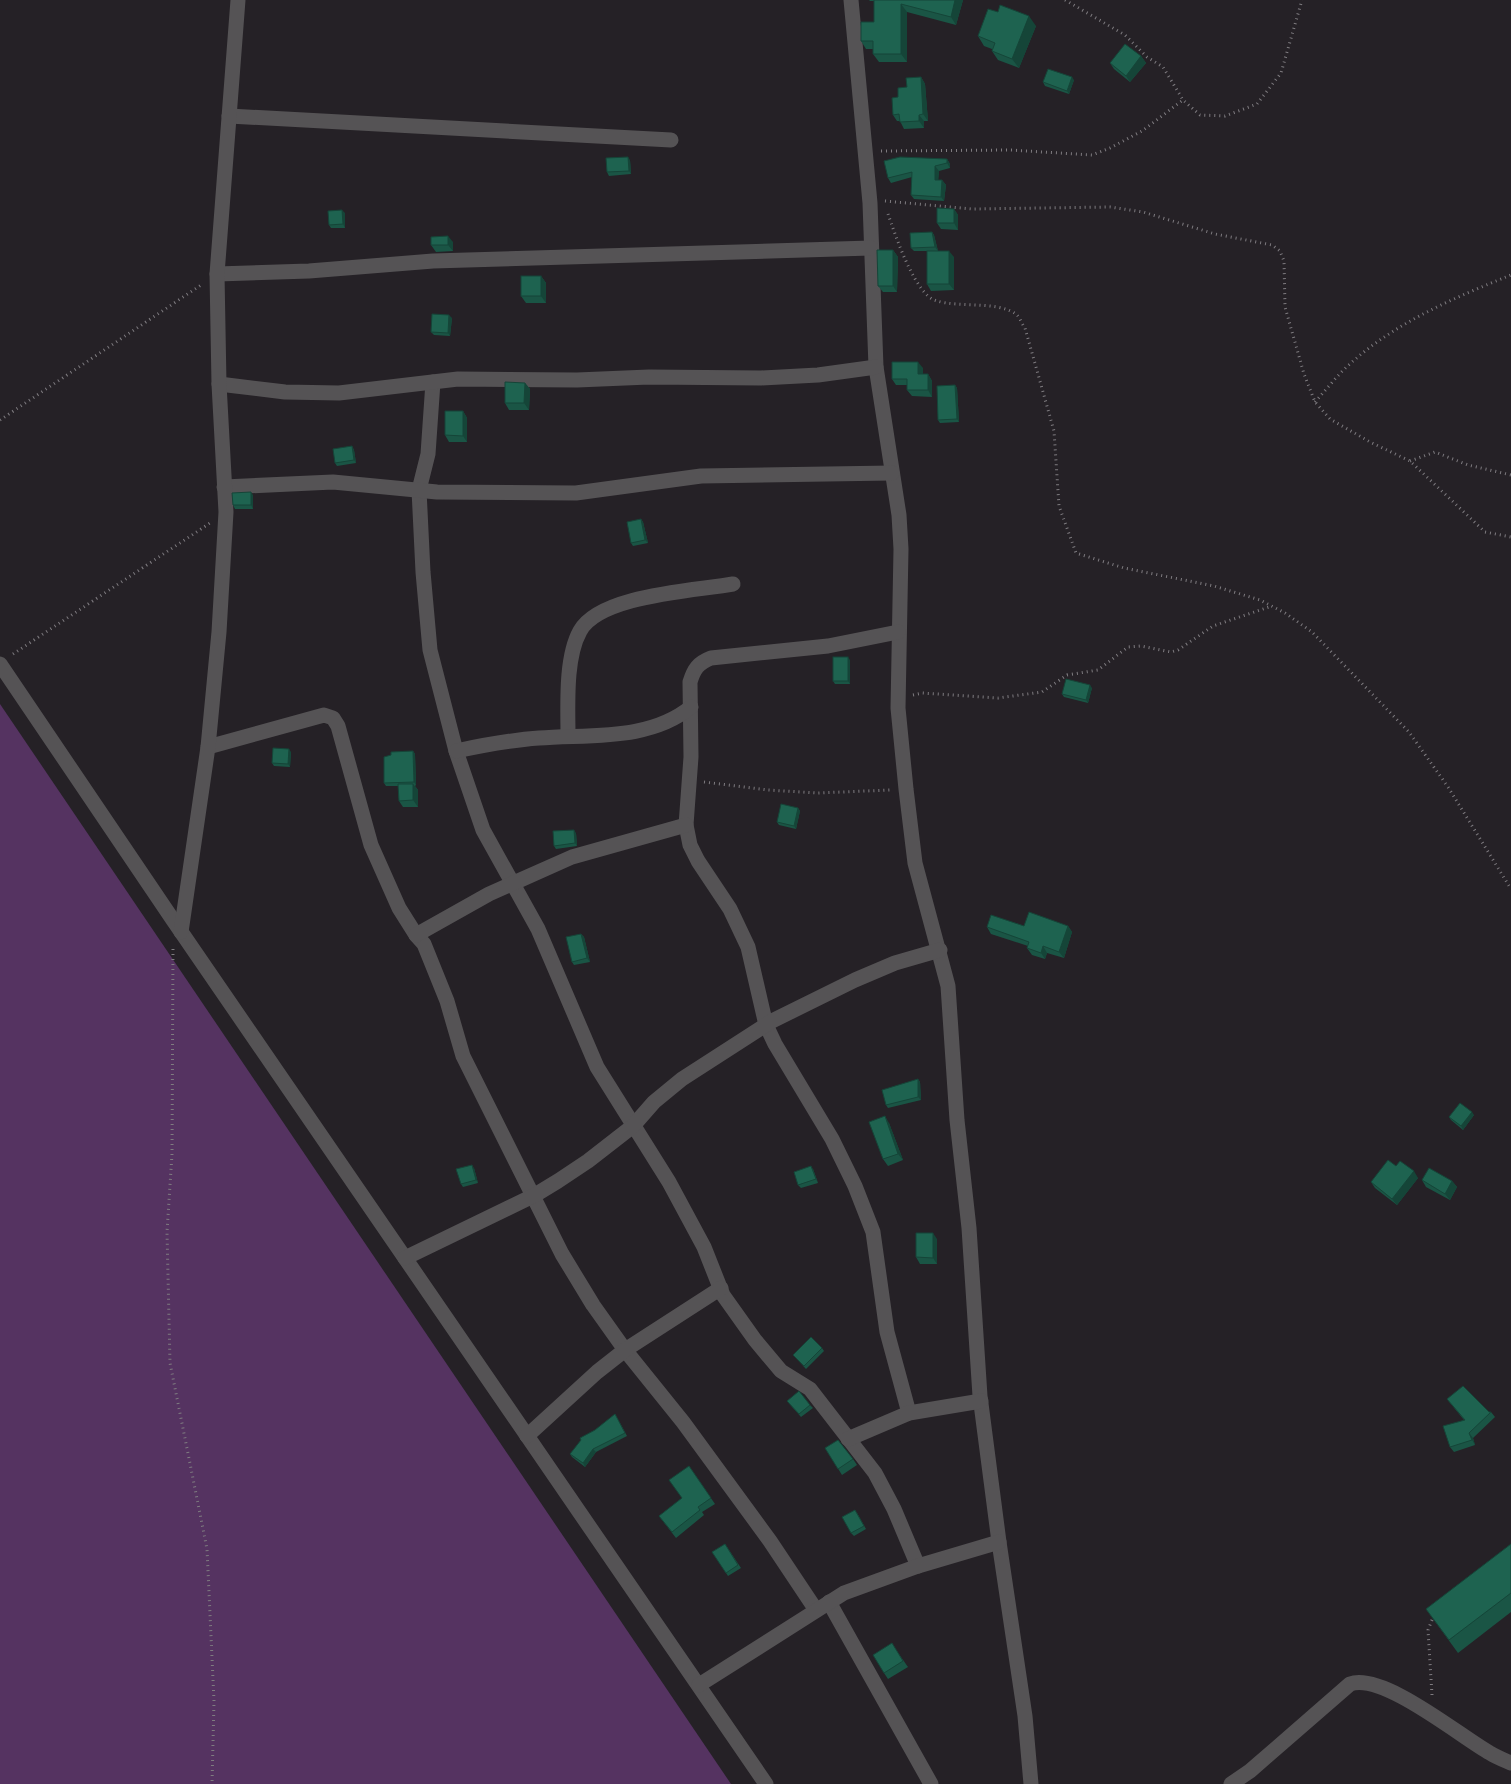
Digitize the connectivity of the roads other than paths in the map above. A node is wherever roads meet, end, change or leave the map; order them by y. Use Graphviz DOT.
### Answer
graph roads {
  1 [pos="238,0"];
  2 [pos="851,0"];
  3 [pos="230,116"];
  4 [pos="671,140"];
  5 [pos="871,248"];
  6 [pos="217,274"];
  7 [pos="876,367"];
  8 [pos="433,382"];
  9 [pos="219,384"];
  10 [pos="892,473"];
  11 [pos="224,487"];
  12 [pos="419,490"];
  13 [pos="733,584"];
  14 [pos="898,632"];
  15 [pos="4,661"];
  16 [pos="691,707"];
  17 [pos="568,736"];
  18 [pos="208,747"];
  19 [pos="456,751"];
  20 [pos="686,825"];
  21 [pos="512,884"];
  22 [pos="177,926"];
  23 [pos="416,935"];
  24 [pos="940,950"];
  25 [pos="766,1025"];
  26 [pos="633,1126"];
  27 [pos="535,1195"];
  28 [pos="405,1258"];
  29 [pos="721,1288"];
  30 [pos="625,1350"];
  31 [pos="981,1401"];
  32 [pos="909,1413"];
  33 [pos="527,1436"];
  34 [pos="848,1439"];
  35 [pos="999,1542"];
  36 [pos="918,1566"];
  37 [pos="823,1606"];
  38 [pos="698,1685"];
  39 [pos="1511,1763"];
  40 [pos="766,1784"];
  41 [pos="931,1784"];
  42 [pos="1031,1784"];
  43 [pos="1231,1784"];
  1 -- 3 [label="street"];
  2 -- 5 [label="street"];
  3 -- 4 [label="street"];
  3 -- 6 [label="street"];
  5 -- 6 [label="street"];
  5 -- 7 [label="street"];
  6 -- 9 [label="street"];
  7 -- 8 [label="street"];
  7 -- 10 [label="street"];
  8 -- 9 [label="street"];
  8 -- 12 [label="street"];
  9 -- 11 [label="street"];
  10 -- 12 [label="street"];
  10 -- 14 [label="street"];
  11 -- 12 [label="street"];
  11 -- 18 [label="street"];
  12 -- 19 [label="street"];
  13 -- 17 [label="street"];
  14 -- 16 [label="street"];
  14 -- 24 [label="street"];
  15 -- 22 [label="street"];
  16 -- 17 [label="street"];
  16 -- 20 [label="street"];
  17 -- 19 [label="street"];
  18 -- 22 [label="street"];
  18 -- 23 [label="street"];
  19 -- 21 [label="street"];
  20 -- 21 [label="street"];
  20 -- 25 [label="street"];
  21 -- 23 [label="street"];
  21 -- 26 [label="street"];
  22 -- 28 [label="street"];
  23 -- 27 [label="street"];
  24 -- 25 [label="street"];
  24 -- 31 [label="street"];
  25 -- 26 [label="street"];
  25 -- 32 [label="street"];
  26 -- 27 [label="street"];
  26 -- 29 [label="street"];
  27 -- 28 [label="street"];
  27 -- 30 [label="street"];
  28 -- 33 [label="street"];
  29 -- 30 [label="street"];
  29 -- 34 [label="street"];
  30 -- 33 [label="street"];
  30 -- 37 [label="street"];
  31 -- 32 [label="street"];
  31 -- 35 [label="street"];
  32 -- 34 [label="street"];
  33 -- 38 [label="street"];
  34 -- 36 [label="street"];
  35 -- 36 [label="street"];
  35 -- 42 [label="street"];
  36 -- 37 [label="street"];
  37 -- 38 [label="street"];
  37 -- 41 [label="street"];
  38 -- 40 [label="street"];
  39 -- 43 [label="street"];
}
